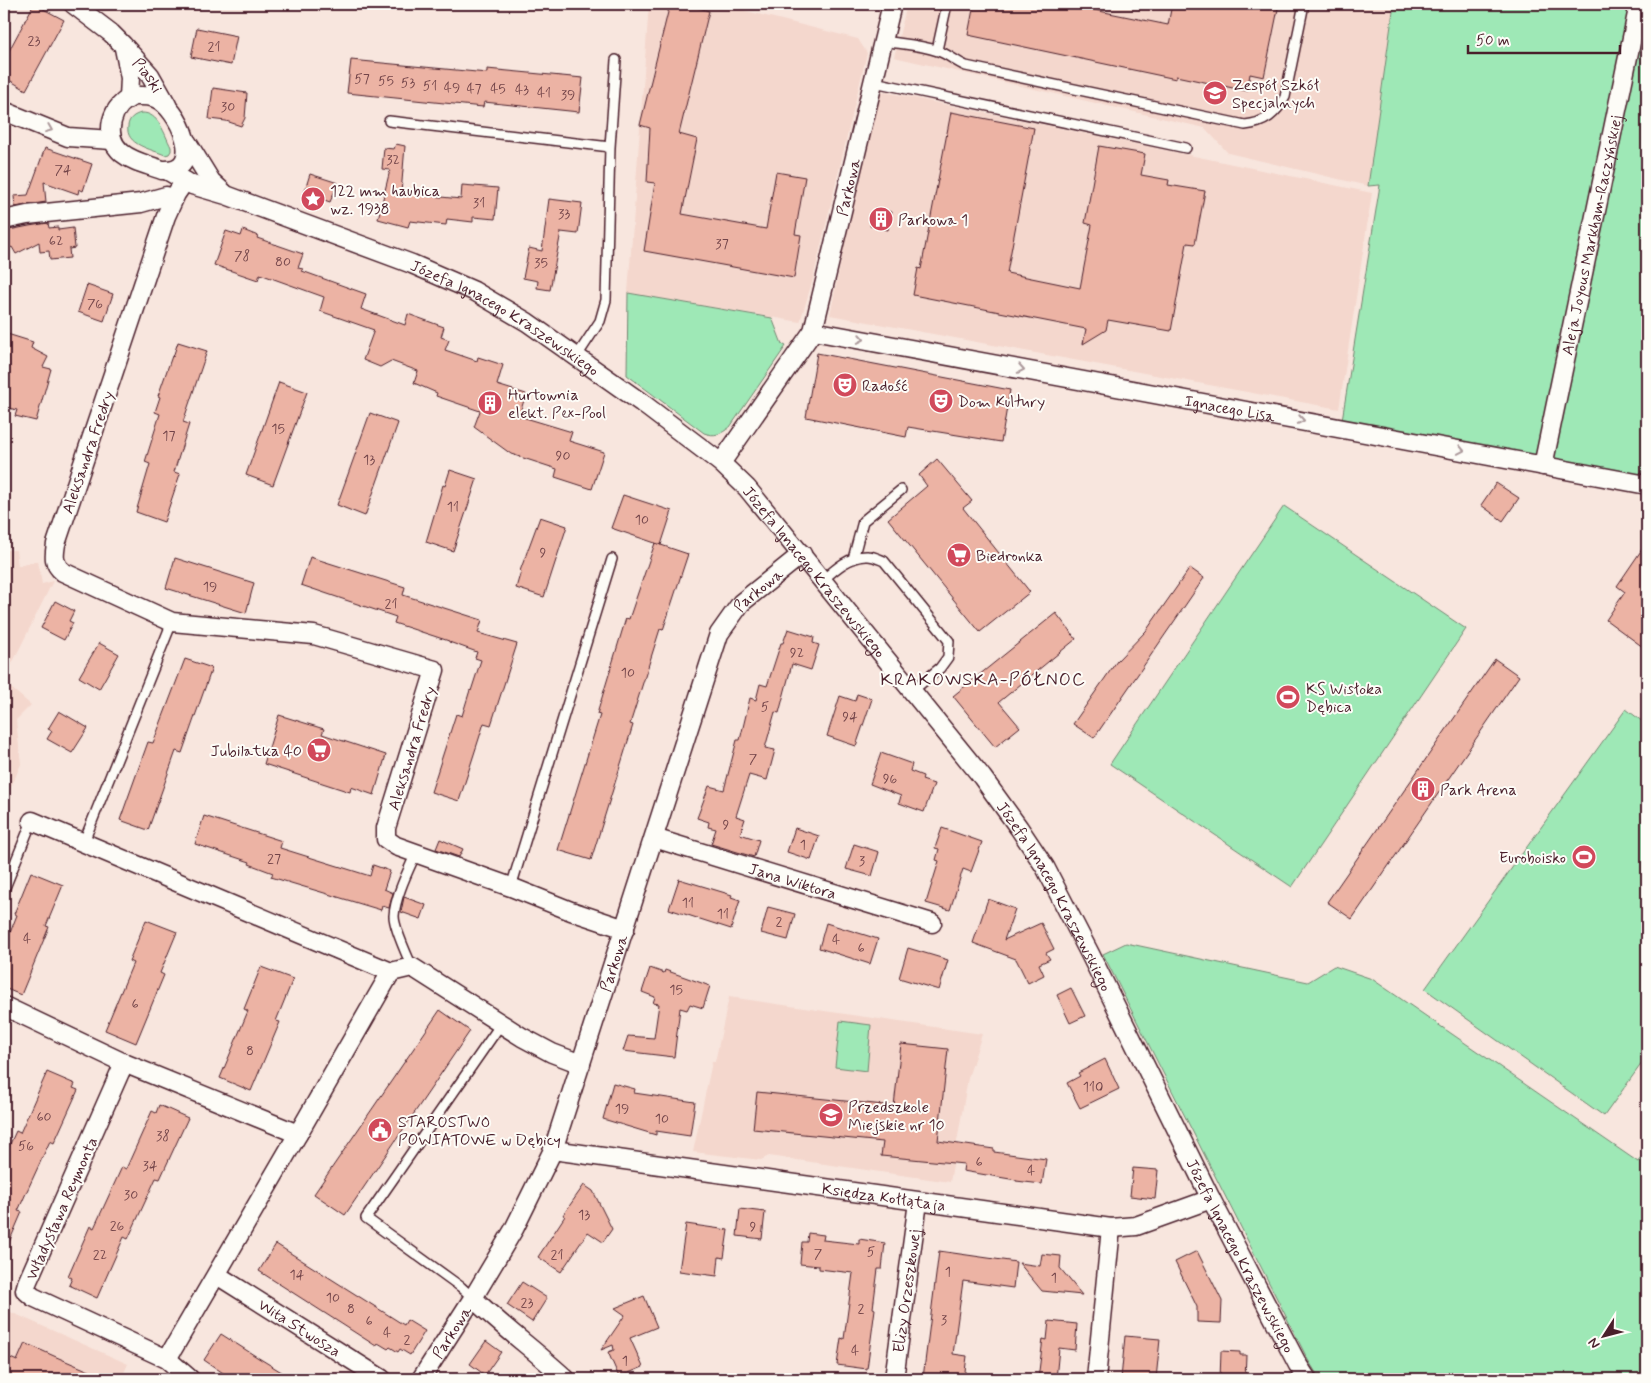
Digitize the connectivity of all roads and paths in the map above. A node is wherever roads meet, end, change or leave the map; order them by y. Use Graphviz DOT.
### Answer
graph roads {
  1 [pos="73,4"];
  2 [pos="892,4"];
  3 [pos="947,4"];
  4 [pos="1304,4"];
  5 [pos="1639,4"];
  6 [pos="883,41"];
  7 [pos="123,45"];
  8 [pos="937,50"];
  9 [pos="616,60"];
  10 [pos="874,82"];
  11 [pos="129,98"];
  12 [pos="168,107"];
  13 [pos="4,111"];
  14 [pos="389,121"];
  15 [pos="112,140"];
  16 [pos="187,142"];
  17 [pos="610,148"];
  18 [pos="1186,148"];
  19 [pos="165,170"];
  20 [pos="185,181"];
  21 [pos="226,195"];
  22 [pos="166,196"];
  23 [pos="166,216"];
  24 [pos="4,220"];
  25 [pos="813,331"];
  26 [pos="577,356"];
  27 [pos="721,463"];
  28 [pos="1543,466"];
  29 [pos="1647,485"];
  30 [pos="901,490"];
  31 [pos="802,554"];
  32 [pos="612,559"];
  33 [pos="853,559"];
  34 [pos="823,580"];
  35 [pos="172,622"];
  36 [pos="912,692"];
  37 [pos="32,821"];
  38 [pos="654,838"];
  39 [pos="83,844"];
  40 [pos="416,853"];
  41 [pos="511,887"];
  42 [pos="4,890"];
  43 [pos="932,923"];
  44 [pos="625,928"];
  45 [pos="412,967"];
  46 [pos="391,972"];
  47 [pos="4,1006"];
  48 [pos="501,1024"];
  49 [pos="124,1063"];
  50 [pos="581,1064"];
  51 [pos="298,1134"];
  52 [pos="553,1150"];
  53 [pos="1212,1199"];
  54 [pos="918,1202"];
  55 [pos="1110,1228"];
  56 [pos="217,1274"];
  57 [pos="473,1298"];
  58 [pos="167,1359"];
  59 [pos="190,1379"];
  60 [pos="382,1379"];
  61 [pos="421,1379"];
  62 [pos="566,1379"];
  63 [pos="894,1379"];
  64 [pos="1096,1379"];
  65 [pos="1307,1379"];
  1 -- 7 [label="street, Piaski"];
  2 -- 6 [label="street, Parkowa"];
  3 -- 8 [label="lane"];
  4 -- 8 [label="lane"];
  5 -- 28 [label="street, Aleja Joyous Markham-Raczyńskiej"];
  6 -- 8 [label="lane"];
  6 -- 10 [label="street, Parkowa"];
  7 -- 11 [label="street, Piaski"];
  7 -- 12 [label="street, Piaski"];
  9 -- 17 [label="lane"];
  10 -- 18 [label="lane"];
  10 -- 25 [label="street, Parkowa"];
  11 -- 12 [label="street"];
  11 -- 15 [label="street"];
  12 -- 16 [label="street"];
  13 -- 15 [label="street, one-way"];
  14 -- 17 [label="lane"];
  15 -- 19 [label="street"];
  16 -- 19 [label="street"];
  16 -- 21 [label="street, Józefa Ignacego Kraszewskiego"];
  17 -- 26 [label="lane"];
  19 -- 20 [label="street, Józefa Ignacego Kraszewskiego"];
  19 -- 22 [label="street"];
  20 -- 21 [label="street, Józefa Ignacego Kraszewskiego"];
  20 -- 23 [label="street"];
  21 -- 26 [label="street, Józefa Ignacego Kraszewskiego"];
  22 -- 23 [label="street"];
  22 -- 24 [label="street"];
  23 -- 35 [label="street, Aleksandra Fredry"];
  25 -- 27 [label="street, Parkowa"];
  25 -- 28 [label="street, Ignacego Lisa, one-way"];
  26 -- 27 [label="street, Józefa Ignacego Kraszewskiego"];
  27 -- 31 [label="street, Józefa Ignacego Kraszewskiego"];
  28 -- 29 [label="street, Ignacego Lisa"];
  30 -- 33 [label="lane"];
  31 -- 34 [label="street, Józefa Ignacego Kraszewskiego"];
  31 -- 38 [label="street, Parkowa"];
  32 -- 41 [label="lane"];
  33 -- 34 [label="lane"];
  33 -- 36 [label="lane"];
  34 -- 36 [label="street, Józefa Ignacego Kraszewskiego"];
  35 -- 39 [label="lane"];
  35 -- 40 [label="street, Aleksandra Fredry"];
  36 -- 53 [label="street, Józefa Ignacego Kraszewskiego"];
  37 -- 39 [label="street"];
  37 -- 42 [label="lane"];
  38 -- 43 [label="street, Jana Wiktora"];
  38 -- 44 [label="street, Parkowa"];
  39 -- 46 [label="street"];
  40 -- 41 [label="street, Aleksandra Fredry"];
  40 -- 45 [label="lane"];
  41 -- 44 [label="street, Aleksandra Fredry"];
  44 -- 50 [label="street, Parkowa"];
  45 -- 46 [label="street"];
  45 -- 48 [label="street"];
  46 -- 51 [label="street"];
  47 -- 49 [label="street"];
  48 -- 50 [label="street"];
  48 -- 57 [label="lane"];
  49 -- 51 [label="street"];
  49 -- 58 [label="street, Władysława Reymonta"];
  50 -- 52 [label="street, Parkowa"];
  51 -- 56 [label="street"];
  52 -- 54 [label="street, Księdza Kołłątaja"];
  52 -- 57 [label="street, Parkowa"];
  53 -- 55 [label="street, Księdza Kołłątaja"];
  53 -- 65 [label="street, Józefa Ignacego Kraszewskiego"];
  54 -- 55 [label="street, Księdza Kołłątaja"];
  54 -- 63 [label="street, Elizy Orzeszkowej"];
  55 -- 64 [label="street"];
  56 -- 58 [label="street"];
  56 -- 60 [label="street, Wita Stwosza"];
  57 -- 61 [label="street, Parkowa"];
  57 -- 62 [label="street"];
  58 -- 59 [label="street, Władysława Reymonta"];
}
